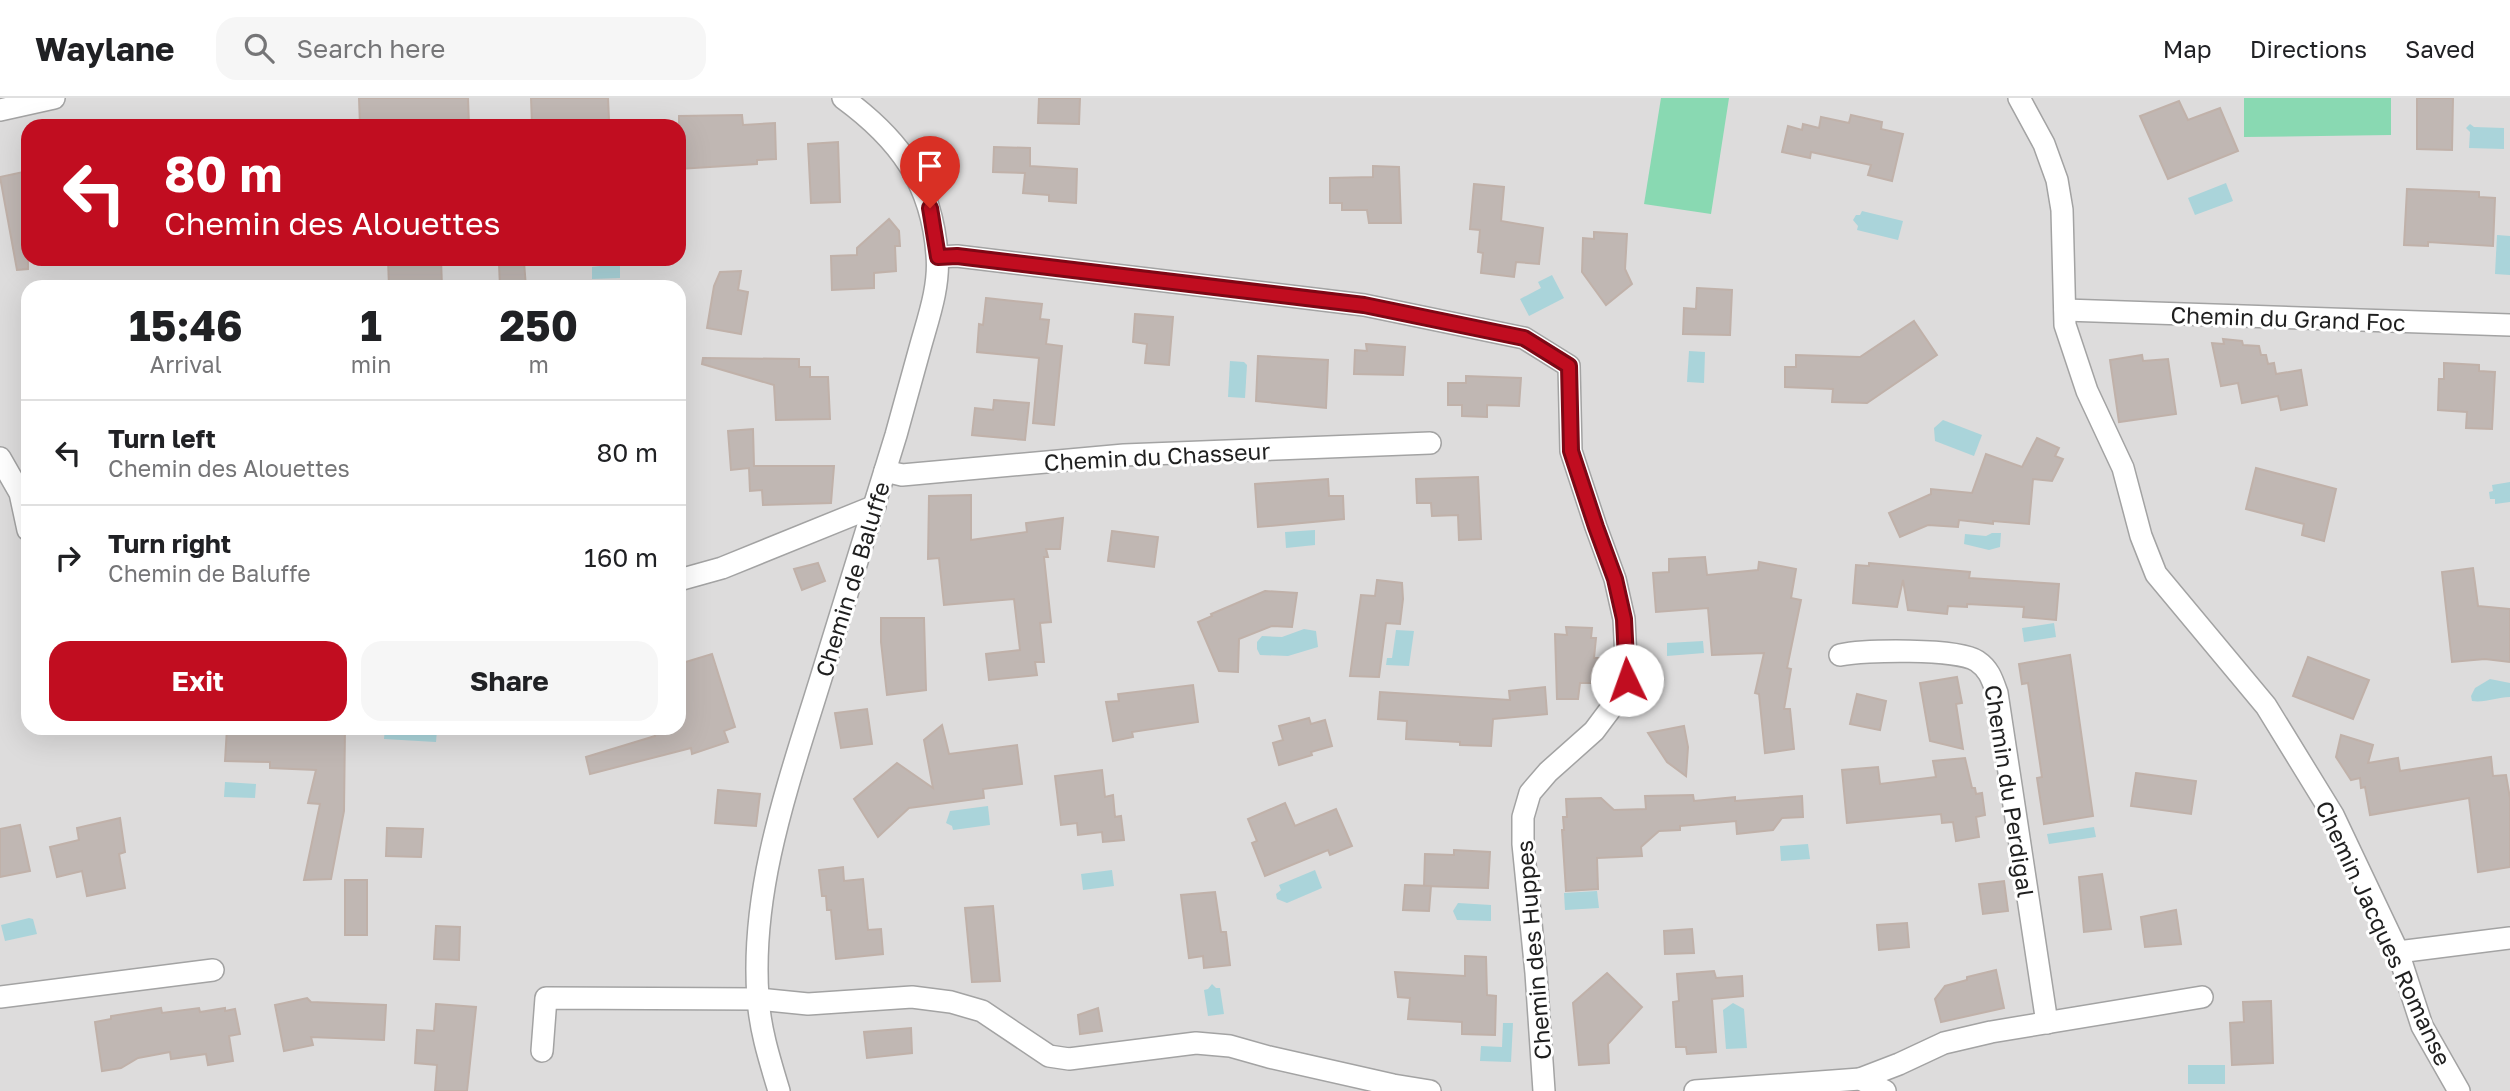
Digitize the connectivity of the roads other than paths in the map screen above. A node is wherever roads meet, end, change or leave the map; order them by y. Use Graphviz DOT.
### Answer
graph roads {
  1 [pos="54,98"];
  2 [pos="843,98"];
  3 [pos="2019,98"];
  4 [pos="0,110"];
  5 [pos="938,257"];
  6 [pos="2066,310"];
  7 [pos="2510,325"];
  8 [pos="1430,443"];
  9 [pos="0,458"];
  10 [pos="885,471"];
  11 [pos="21,498"];
  12 [pos="875,506"];
  13 [pos="686,578"];
  14 [pos="1840,654"];
  15 [pos="2510,938"];
  16 [pos="2398,952"];
  17 [pos="213,970"];
  18 [pos="0,997"];
  19 [pos="2202,997"];
  20 [pos="758,999"];
  21 [pos="2047,1023"];
  22 [pos="542,1051"];
  23 [pos="1860,1079"];
  24 [pos="779,1091"];
  25 [pos="1430,1091"];
  26 [pos="1544,1091"];
  27 [pos="1695,1091"];
  28 [pos="1885,1091"];
  29 [pos="2459,1091"];
  1 -- 4 [label="street"];
  2 -- 5 [label="street, Chemin de Baluffe"];
  3 -- 6 [label="street, Chemin Jacques Romanse"];
  5 -- 10 [label="street, Chemin de Baluffe"];
  5 -- 26 [label="street, Chemin des Huppes"];
  6 -- 7 [label="street, Chemin du Grand Foc"];
  6 -- 16 [label="street, Chemin Jacques Romanse"];
  8 -- 10 [label="street, Chemin du Chasseur"];
  9 -- 11 [label="street"];
  10 -- 12 [label="street, Chemin de Baluffe"];
  12 -- 13 [label="street"];
  12 -- 20 [label="street, Chemin de Baluffe"];
  14 -- 21 [label="street, Chemin du Perdigal"];
  15 -- 16 [label="street"];
  16 -- 29 [label="street, Chemin Jacques Romanse"];
  17 -- 18 [label="street"];
  19 -- 21 [label="street"];
  20 -- 22 [label="street"];
  20 -- 24 [label="street, Chemin de Baluffe"];
  20 -- 25 [label="street"];
  21 -- 23 [label="street"];
  23 -- 27 [label="street"];
  23 -- 28 [label="street"];
}
